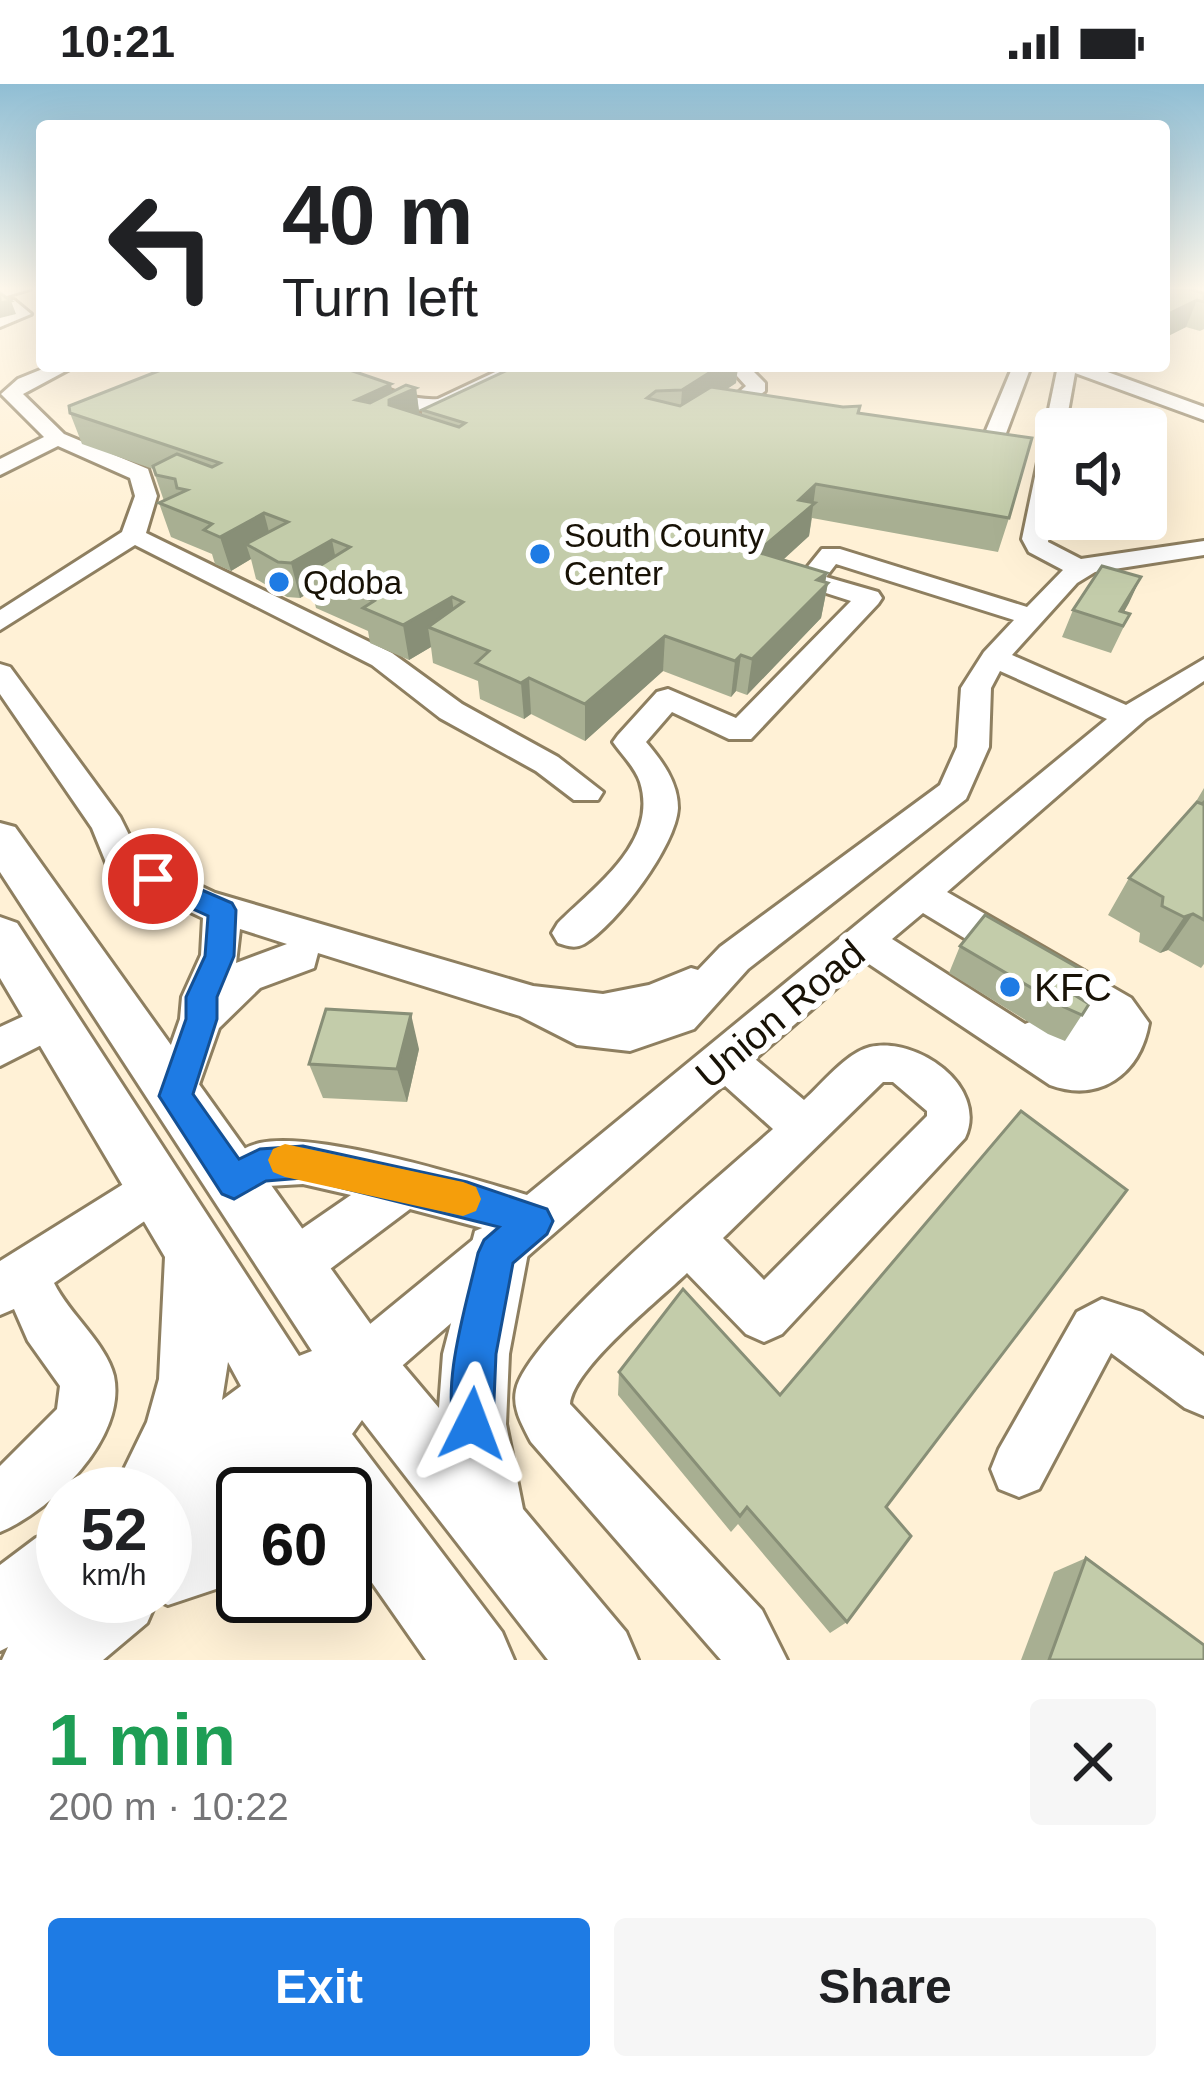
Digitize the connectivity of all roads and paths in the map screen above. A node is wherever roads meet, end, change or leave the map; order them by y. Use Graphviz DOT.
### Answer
graph roads {
  1 [pos="54,372"];
  2 [pos="334,372"];
  3 [pos="511,372"];
  4 [pos="743,372"];
  5 [pos="1020,372"];
  6 [pos="1070,372"];
  7 [pos="1088,372"];
  8 [pos="1204,413"];
  9 [pos="784,416"];
  10 [pos="57,438"];
  11 [pos="928,445"];
  12 [pos="0,467"];
  13 [pos="133,536"];
  14 [pos="1204,548"];
  15 [pos="1082,569"];
  16 [pos="1032,617"];
  17 [pos="0,622"];
  18 [pos="994,658"];
  19 [pos="1204,668"];
  20 [pos="0,673"];
  21 [pos="1129,717"];
  22 [pos="586,792"];
  23 [pos="2,844"];
  24 [pos="921,894"];
  25 [pos="223,923"];
  26 [pos="571,933"];
  27 [pos="0,936"];
  28 [pos="866,942"];
  29 [pos="299,957"];
  30 [pos="415,970"];
  31 [pos="201,1019"];
  32 [pos="52,1020"];
  33 [pos="0,1048"];
  34 [pos="726,1060"];
  35 [pos="175,1096"];
  36 [pos="805,1129"];
  37 [pos="234,1182"];
  38 [pos="405,1185"];
  39 [pos="154,1186"];
  40 [pos="516,1237"];
  41 [pos="688,1238"];
  42 [pos="196,1256"];
  43 [pos="292,1266"];
  44 [pos="12,1282"];
  45 [pos="361,1366"];
  46 [pos="1204,1389"];
  47 [pos="297,1415"];
  48 [pos="166,1467"];
  49 [pos="326,1467"];
  50 [pos="1019,1469"];
  51 [pos="192,1472"];
  52 [pos="0,1503"];
  53 [pos="489,1525"];
  54 [pos="192,1529"];
  55 [pos="372,1551"];
  56 [pos="36,1585"];
  57 [pos="0,1612"];
  58 [pos="87,1623"];
  59 [pos="42,1660"];
  60 [pos="474,1660"];
  61 [pos="598,1660"];
  62 [pos="755,1660"];
  1 -- 10 [label="street"];
  2 -- 3 [label="street"];
  4 -- 9 [label="street"];
  5 -- 11 [label="street"];
  6 -- 15 [label="street"];
  7 -- 8 [label="street"];
  10 -- 12 [label="street"];
  10 -- 13 [label="street"];
  13 -- 17 [label="street"];
  13 -- 22 [label="street"];
  14 -- 15 [label="street"];
  15 -- 16 [label="street"];
  16 -- 18 [label="street"];
  16 -- 26 [label="street"];
  18 -- 21 [label="street"];
  18 -- 30 [label="street"];
  19 -- 21 [label="street, Union Road"];
  20 -- 25 [label="street"];
  21 -- 24 [label="street, Union Road"];
  23 -- 35 [label="main road"];
  24 -- 28 [label="street, Union Road"];
  24 -- 28 [label="street"];
  25 -- 29 [label="street"];
  25 -- 30 [label="street"];
  25 -- 31 [label="street"];
  27 -- 32 [label="main road"];
  28 -- 34 [label="street, Union Road"];
  29 -- 30 [label="street"];
  29 -- 31 [label="street"];
  31 -- 35 [label="street"];
  32 -- 33 [label="street"];
  32 -- 39 [label="main road"];
  34 -- 36 [label="street"];
  34 -- 40 [label="street, Union Road"];
  35 -- 37 [label="main road"];
  36 -- 41 [label="street"];
  36 -- 41 [label="street"];
  37 -- 38 [label="street"];
  37 -- 43 [label="main road"];
  38 -- 40 [label="street"];
  38 -- 43 [label="street"];
  39 -- 42 [label="main road"];
  39 -- 44 [label="street"];
  40 -- 45 [label="street, Union Road"];
  40 -- 53 [label="main road"];
  41 -- 62 [label="street"];
  42 -- 47 [label="main road"];
  42 -- 48 [label="main road"];
  43 -- 45 [label="main road"];
  44 -- 52 [label="street"];
  45 -- 47 [label="main road, Union Road"];
  45 -- 53 [label="main road"];
  46 -- 50 [label="street"];
  47 -- 49 [label="main road"];
  47 -- 51 [label="main road, Union Road"];
  47 -- 54 [label="main road, Union Road"];
  53 -- 61 [label="main road"];
  55 -- 60 [label="main road"];
  56 -- 57 [label="main road"];
  58 -- 59 [label="main road"];
}
